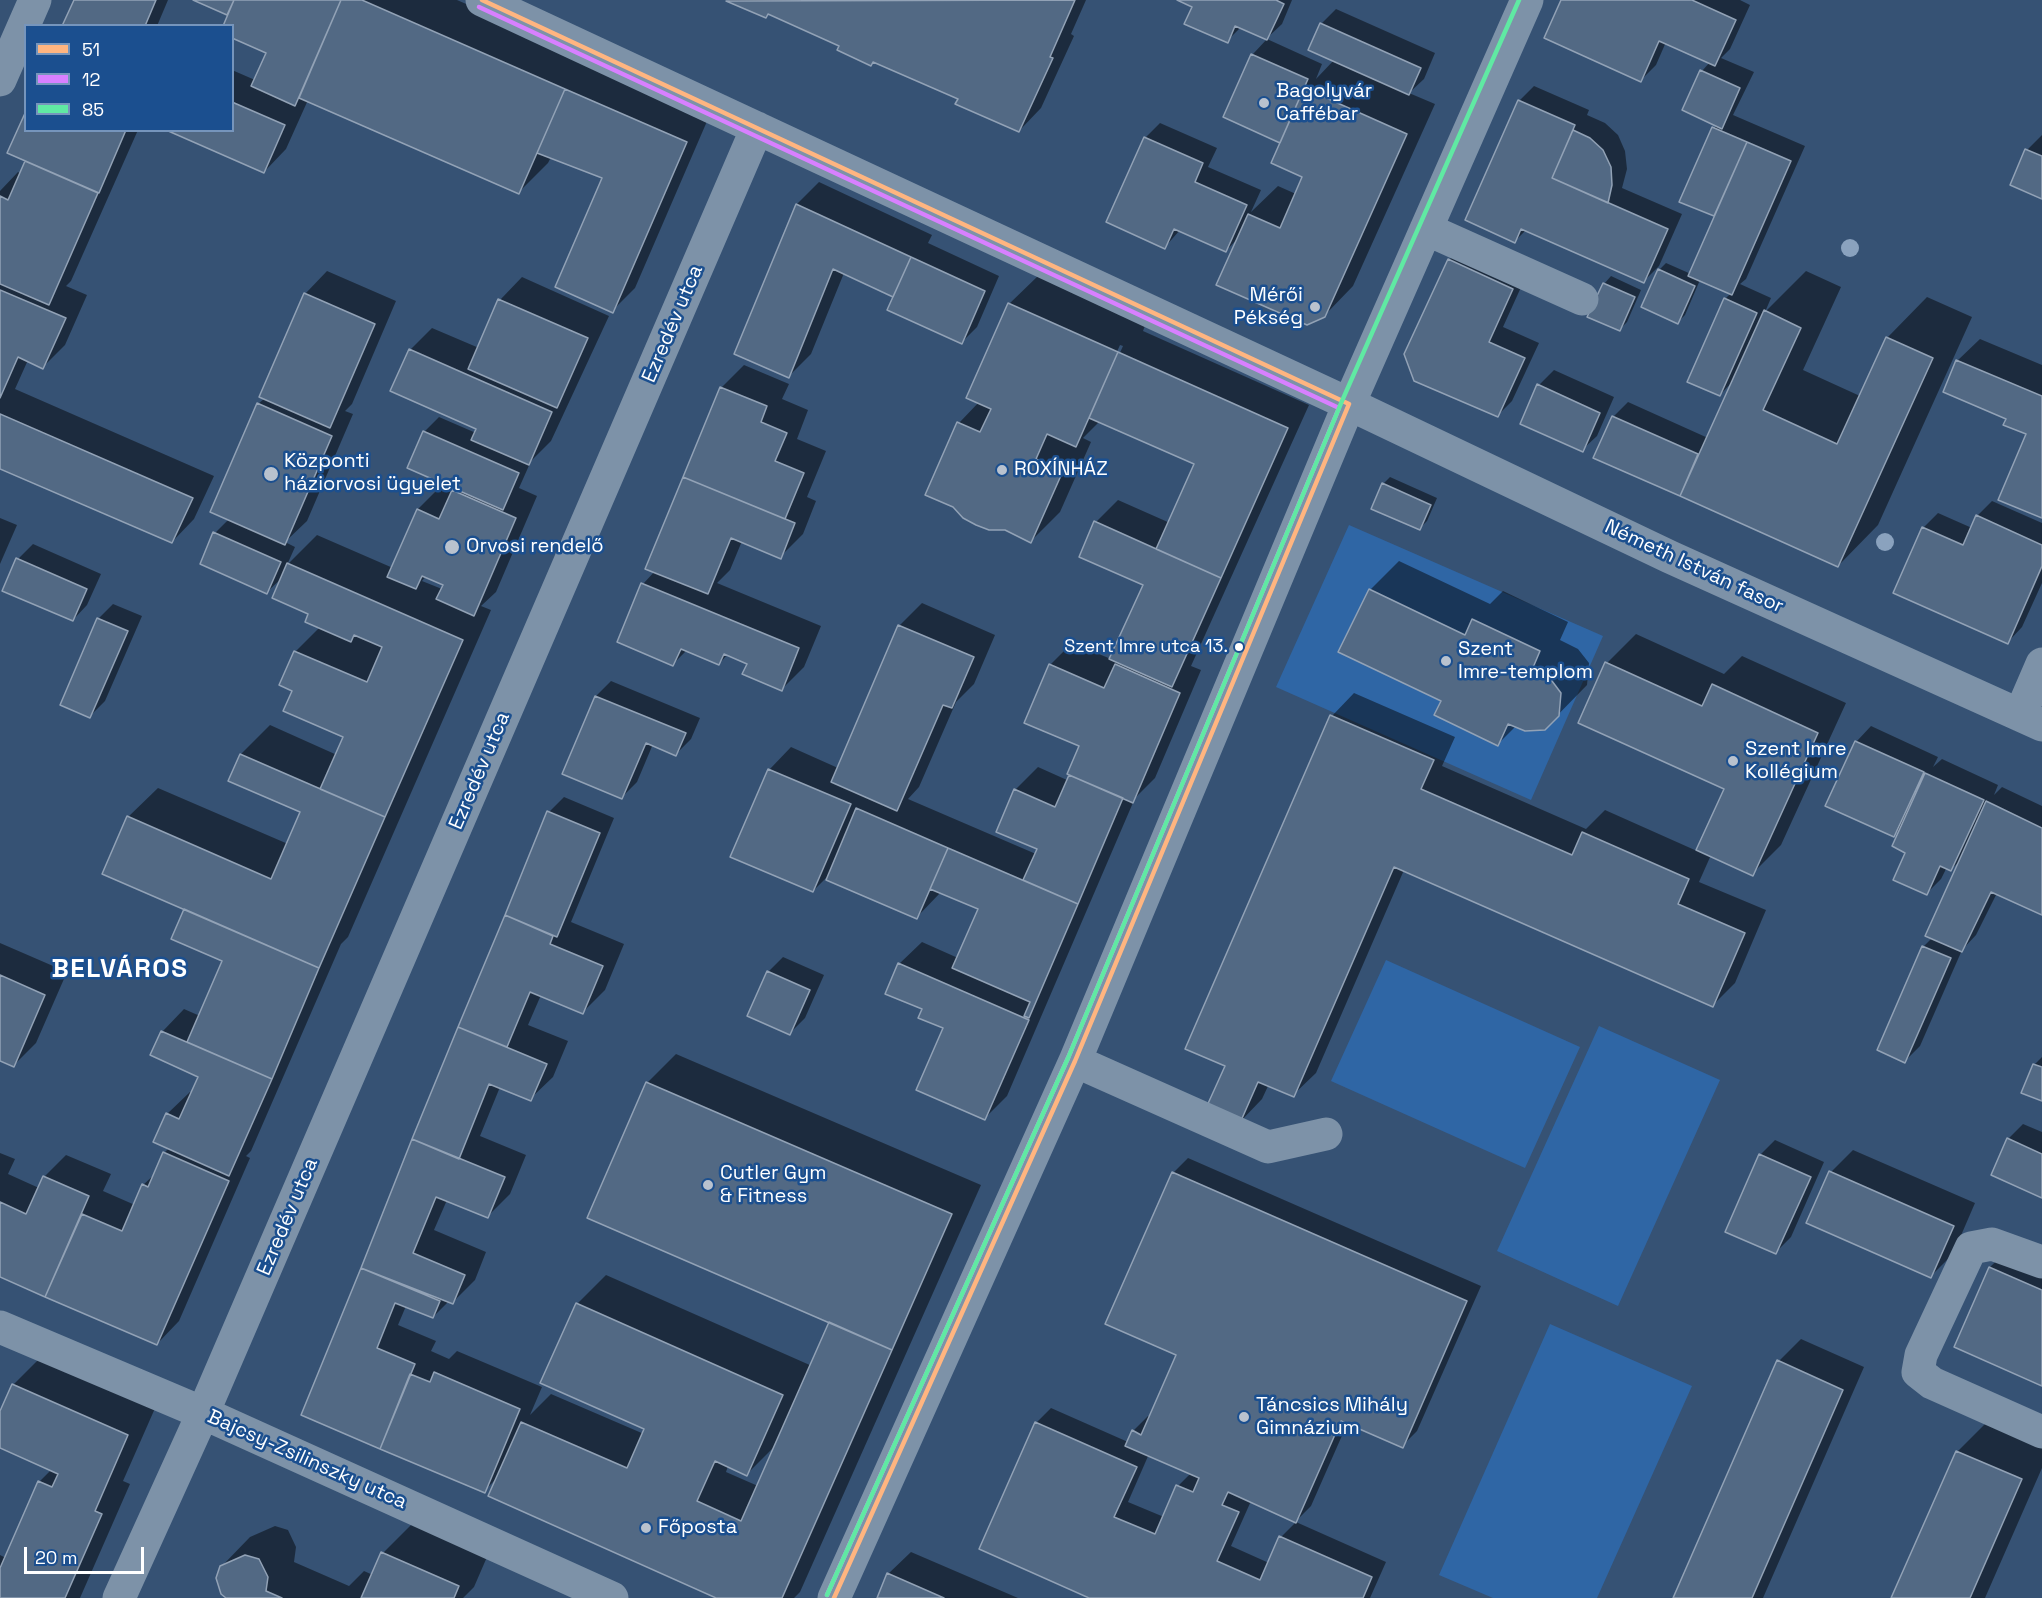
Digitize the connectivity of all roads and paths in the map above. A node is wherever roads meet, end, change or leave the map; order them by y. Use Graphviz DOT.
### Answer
graph roads {
  1 [pos="35,0"];
  2 [pos="482,0"];
  3 [pos="1527,0"];
  4 [pos="24,24"];
  5 [pos="24,25"];
  6 [pos="0,80"];
  7 [pos="757,128"];
  8 [pos="1426,229"];
  9 [pos="1582,299"];
  10 [pos="1348,404"];
  11 [pos="2042,664"];
  12 [pos="2031,720"];
  13 [pos="1075,1062"];
  14 [pos="1326,1134"];
  15 [pos="2042,1262"];
  16 [pos="0,1327"];
  17 [pos="203,1413"];
  18 [pos="2042,1432"];
  19 [pos="119,1598"];
  20 [pos="612,1598"];
  21 [pos="834,1598"];
  1 -- 4 [label="street"];
  2 -- 7 [label="street, Németh István fasor"];
  3 -- 8 [label="street"];
  5 -- 6 [label="street"];
  7 -- 10 [label="street, Németh István fasor"];
  7 -- 17 [label="street, Ezredév utca"];
  8 -- 9 [label="street"];
  8 -- 10 [label="street"];
  10 -- 12 [label="street, Németh István fasor"];
  10 -- 13 [label="street"];
  11 -- 12 [label="street"];
  13 -- 14 [label="street"];
  13 -- 21 [label="street"];
  15 -- 18 [label="street"];
  16 -- 17 [label="street, Bajcsy-Zsilinszky utca"];
  17 -- 19 [label="street, Ezredév utca"];
  17 -- 20 [label="street, Bajcsy-Zsilinszky utca"];
}
